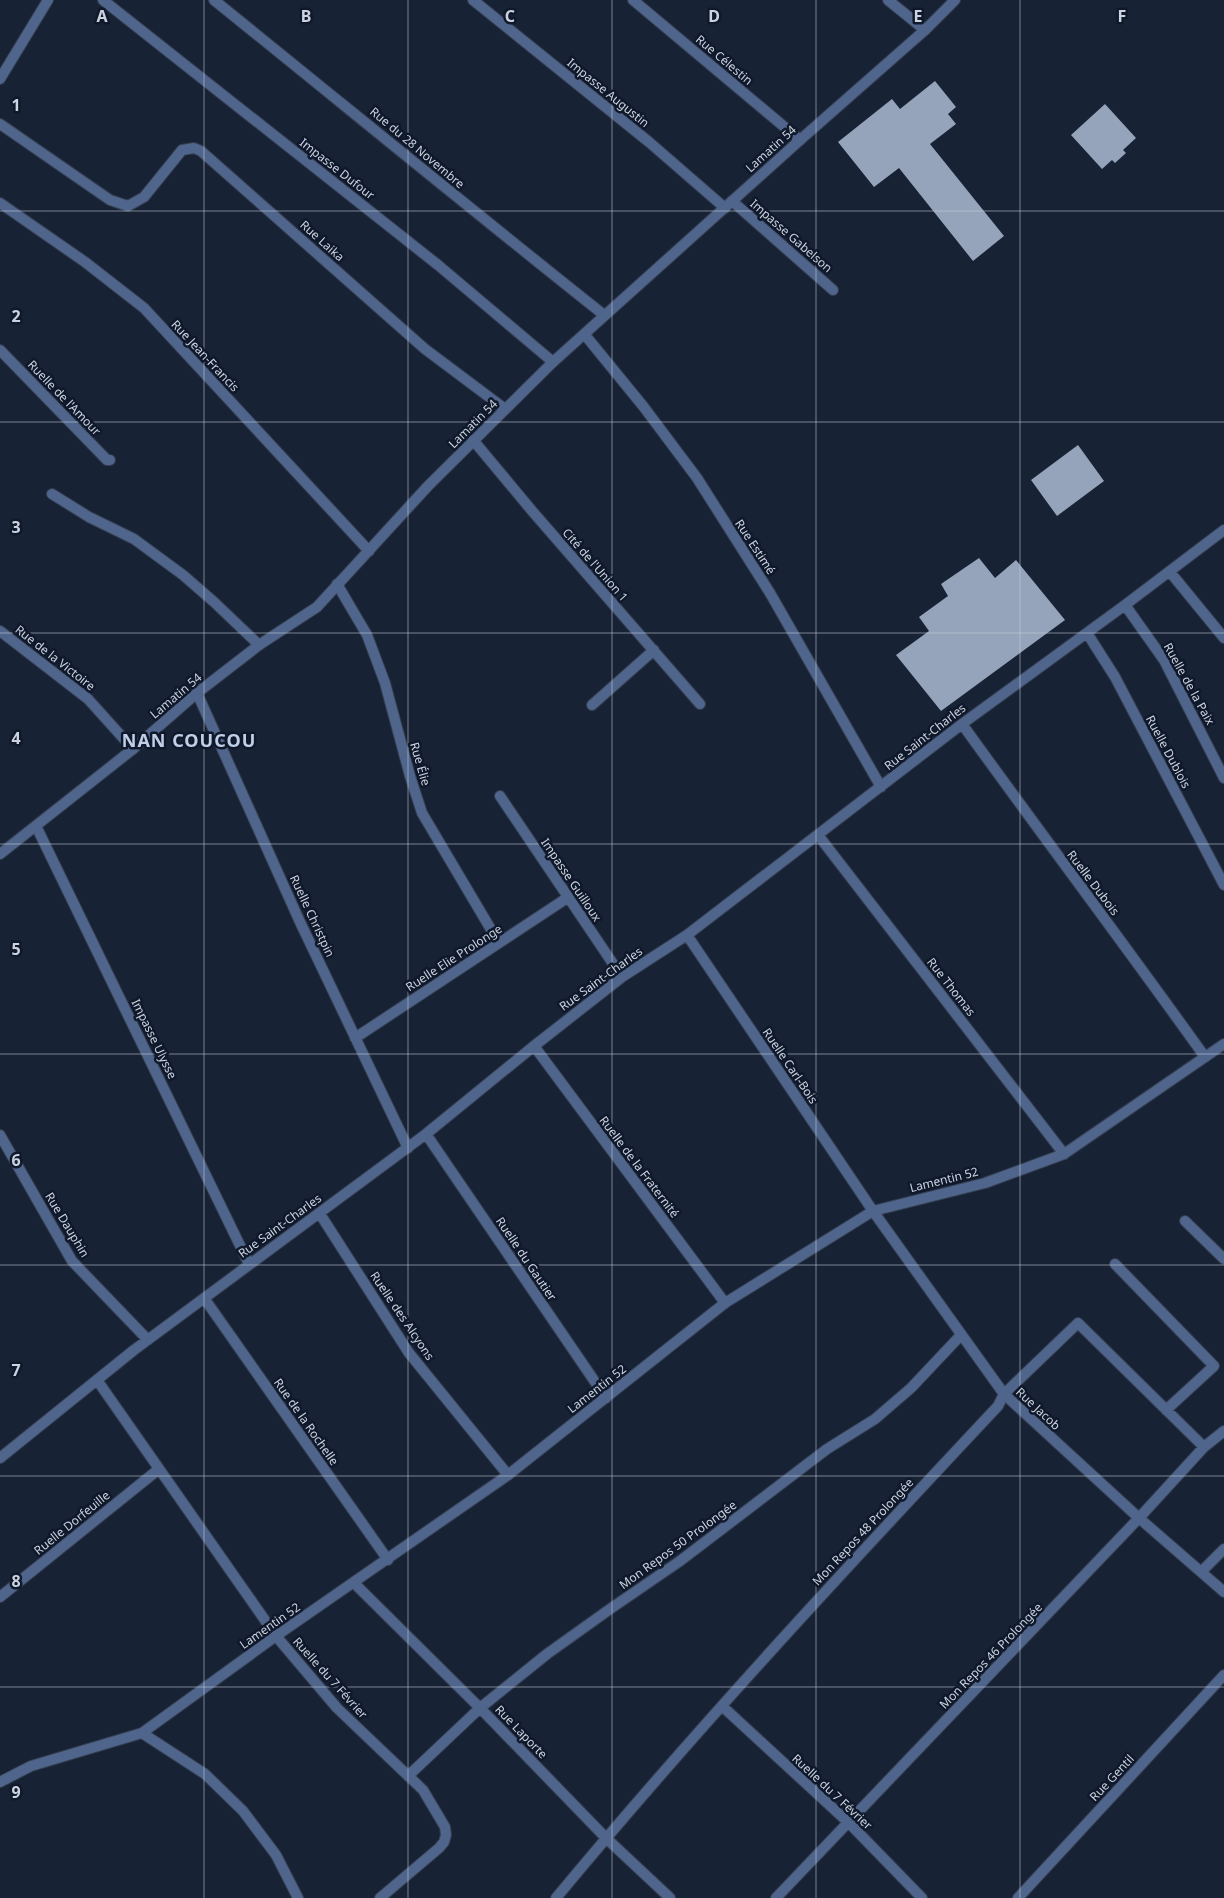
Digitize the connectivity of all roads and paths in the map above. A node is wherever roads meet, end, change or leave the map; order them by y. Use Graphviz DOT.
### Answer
graph roads {
  1 [pos="48,0"];
  2 [pos="103,0"];
  3 [pos="214,0"];
  4 [pos="473,0"];
  5 [pos="632,0"];
  6 [pos="888,0"];
  7 [pos="955,0"];
  8 [pos="925,30"];
  9 [pos="0,79"];
  10 [pos="0,124"];
  11 [pos="800,140"];
  12 [pos="0,203"];
  13 [pos="728,205"];
  14 [pos="833,290"];
  15 [pos="604,315"];
  16 [pos="585,335"];
  17 [pos="0,350"];
  18 [pos="553,362"];
  19 [pos="505,409"];
  20 [pos="473,440"];
  21 [pos="110,460"];
  22 [pos="52,494"];
  23 [pos="1224,530"];
  24 [pos="369,551"];
  25 [pos="1170,572"];
  26 [pos="337,584"];
  27 [pos="1125,605"];
  28 [pos="0,631"];
  29 [pos="1087,633"];
  30 [pos="1224,638"];
  31 [pos="259,645"];
  32 [pos="654,650"];
  33 [pos="197,693"];
  34 [pos="700,704"];
  35 [pos="592,705"];
  36 [pos="962,724"];
  37 [pos="134,749"];
  38 [pos="1224,778"];
  39 [pos="881,787"];
  40 [pos="500,796"];
  41 [pos="36,826"];
  42 [pos="818,835"];
  43 [pos="0,854"];
  44 [pos="1224,885"];
  45 [pos="567,898"];
  46 [pos="687,935"];
  47 [pos="499,943"];
  48 [pos="622,978"];
  49 [pos="354,1038"];
  50 [pos="1224,1044"];
  51 [pos="534,1046"];
  52 [pos="1205,1056"];
  53 [pos="426,1134"];
  54 [pos="0,1135"];
  55 [pos="408,1148"];
  56 [pos="1064,1154"];
  57 [pos="874,1211"];
  58 [pos="320,1214"];
  59 [pos="1185,1220"];
  60 [pos="1224,1260"];
  61 [pos="249,1264"];
  62 [pos="1115,1264"];
  63 [pos="204,1298"];
  64 [pos="725,1303"];
  65 [pos="961,1335"];
  66 [pos="148,1340"];
  67 [pos="97,1380"];
  68 [pos="1004,1394"];
  69 [pos="606,1398"];
  70 [pos="1166,1410"];
  71 [pos="1224,1431"];
  72 [pos="1204,1448"];
  73 [pos="1,1455"];
  74 [pos="159,1469"];
  75 [pos="508,1475"];
  76 [pos="1139,1518"];
  77 [pos="1224,1549"];
  78 [pos="388,1560"];
  79 [pos="1202,1571"];
  80 [pos="354,1583"];
  81 [pos="1224,1592"];
  82 [pos="2,1593"];
  83 [pos="276,1636"];
  84 [pos="1224,1675"];
  85 [pos="722,1706"];
  86 [pos="480,1708"];
  87 [pos="142,1733"];
  88 [pos="408,1776"];
  89 [pos="0,1782"];
  90 [pos="848,1823"];
  91 [pos="606,1838"];
  92 [pos="298,1898"];
  93 [pos="380,1898"];
  94 [pos="556,1898"];
  95 [pos="670,1898"];
  96 [pos="776,1898"];
  97 [pos="922,1898"];
  98 [pos="1018,1898"];
  1 -- 9 [label="street"];
  2 -- 18 [label="street, Impasse Dufour"];
  3 -- 15 [label="street, Rue du 28 Novembre"];
  4 -- 13 [label="street, Impasse Augustin"];
  5 -- 11 [label="street, Rue Célestin"];
  6 -- 8 [label="street"];
  7 -- 8 [label="street, Lamatin 54"];
  8 -- 11 [label="street, Lamatin 54"];
  10 -- 19 [label="street, Rue Laika"];
  11 -- 13 [label="street, Lamatin 54"];
  12 -- 24 [label="street, Rue Jean-Francis"];
  13 -- 14 [label="street, Impasse Gabelson"];
  13 -- 15 [label="street, Lamatin 54"];
  15 -- 16 [label="street, Lamatin 54"];
  16 -- 18 [label="street, Lamatin 54"];
  16 -- 39 [label="street, Rue Estimé"];
  17 -- 21 [label="street, Ruelle de l'Amour"];
  18 -- 19 [label="street, Lamatin 54"];
  19 -- 20 [label="street, Lamatin 54"];
  20 -- 24 [label="street, Lamatin 54"];
  20 -- 32 [label="street, Cité de l'Union 1"];
  22 -- 31 [label="street"];
  23 -- 25 [label="street, Rue Saint-Charles"];
  24 -- 26 [label="street, Lamatin 54"];
  25 -- 27 [label="street, Rue Saint-Charles"];
  25 -- 30 [label="street"];
  26 -- 31 [label="street, Lamatin 54"];
  26 -- 47 [label="street, Rue Élie"];
  27 -- 29 [label="street, Rue Saint-Charles"];
  27 -- 38 [label="street, Ruelle de la Paix"];
  28 -- 37 [label="street, Rue de la Victoire"];
  29 -- 36 [label="street, Rue Saint-Charles"];
  29 -- 44 [label="street, Ruelle Dublois"];
  31 -- 33 [label="street, Lamatin 54"];
  32 -- 34 [label="street, Cité de l'Union 1"];
  32 -- 35 [label="street"];
  33 -- 37 [label="street, Lamatin 54"];
  33 -- 49 [label="street, Ruelle Christpin"];
  36 -- 39 [label="street, Rue Saint-Charles"];
  36 -- 52 [label="street, Ruelle Dubois"];
  37 -- 41 [label="street, Lamatin 54"];
  39 -- 42 [label="street, Rue Saint-Charles"];
  40 -- 45 [label="street, Impasse Guilloux"];
  41 -- 43 [label="street, Lamatin 54"];
  41 -- 61 [label="street, Impasse Ulysse"];
  42 -- 46 [label="street, Rue Saint-Charles"];
  42 -- 56 [label="street, Rue Thomas"];
  45 -- 47 [label="street, Ruelle Elie Prolonge"];
  45 -- 48 [label="street, Impasse Guilloux"];
  46 -- 48 [label="street, Rue Saint-Charles"];
  46 -- 57 [label="street, Ruelle Carl-Bois"];
  47 -- 49 [label="street, Ruelle Elie Prolonge"];
  48 -- 51 [label="street, Rue Saint-Charles"];
  49 -- 55 [label="street, Ruelle Christpin"];
  50 -- 52 [label="street, Lamentin 52"];
  51 -- 53 [label="street, Rue Saint-Charles"];
  51 -- 64 [label="street, Ruelle de la Fraternité"];
  52 -- 56 [label="street, Lamentin 52"];
  53 -- 55 [label="street, Rue Saint-Charles"];
  53 -- 69 [label="street, Ruelle du Gautier"];
  54 -- 66 [label="street, Rue Dauphin"];
  55 -- 58 [label="street, Rue Saint-Charles"];
  56 -- 57 [label="street, Lamentin 52"];
  57 -- 64 [label="street, Lamentin 52"];
  57 -- 65 [label="street, Rue Jacob"];
  58 -- 61 [label="street, Rue Saint-Charles"];
  58 -- 75 [label="street, Ruelle des Alcyons"];
  59 -- 60 [label="street"];
  61 -- 63 [label="street, Rue Saint-Charles"];
  62 -- 70 [label="street"];
  63 -- 66 [label="street, Rue Saint-Charles"];
  63 -- 78 [label="street, Rue de la Rochelle"];
  64 -- 69 [label="street, Lamentin 52"];
  65 -- 68 [label="street, Rue Jacob"];
  65 -- 86 [label="street, Mon Repos 50 Prolongée"];
  66 -- 67 [label="street, Rue Saint-Charles"];
  67 -- 73 [label="street, Rue Saint-Charles"];
  67 -- 74 [label="street, Ruelle du 7 Février"];
  68 -- 70 [label="street, Mon Repos 48 Prolongée"];
  68 -- 76 [label="street, Rue Jacob"];
  68 -- 85 [label="street, Mon Repos 48 Prolongée"];
  69 -- 75 [label="street, Lamentin 52"];
  70 -- 72 [label="street, Mon Repos 48 Prolongée"];
  71 -- 72 [label="street, Mon Repos 46 Prolongée"];
  72 -- 76 [label="street, Mon Repos 46 Prolongée"];
  74 -- 82 [label="street, Ruelle Dorfeuille"];
  74 -- 83 [label="street, Ruelle du 7 Février"];
  75 -- 78 [label="street, Lamentin 52"];
  76 -- 79 [label="street, Rue Jacob"];
  76 -- 90 [label="street, Mon Repos 46 Prolongée"];
  77 -- 79 [label="street"];
  78 -- 80 [label="street, Lamentin 52"];
  79 -- 81 [label="street, Rue Jacob"];
  80 -- 83 [label="street, Lamentin 52"];
  80 -- 86 [label="street, Rue Laporte"];
  83 -- 87 [label="street, Lamentin 52"];
  83 -- 88 [label="street, Ruelle du 7 Février"];
  84 -- 98 [label="street, Rue Gentil"];
  85 -- 90 [label="street, Ruelle du 7 Février"];
  85 -- 91 [label="street, Mon Repos 48 Prolongée"];
  86 -- 88 [label="street, Mon Repos 50 Prolongée"];
  86 -- 91 [label="street, Rue Laporte"];
  87 -- 89 [label="street, Lamentin 52"];
  87 -- 92 [label="street"];
  88 -- 93 [label="street, Ruelle du 7 Février"];
  90 -- 96 [label="street, Mon Repos 46 Prolongée"];
  90 -- 97 [label="street, Ruelle du 7 Février"];
  91 -- 94 [label="street, Mon Repos 48 Prolongée"];
  91 -- 95 [label="street, Rue Laporte"];
}
